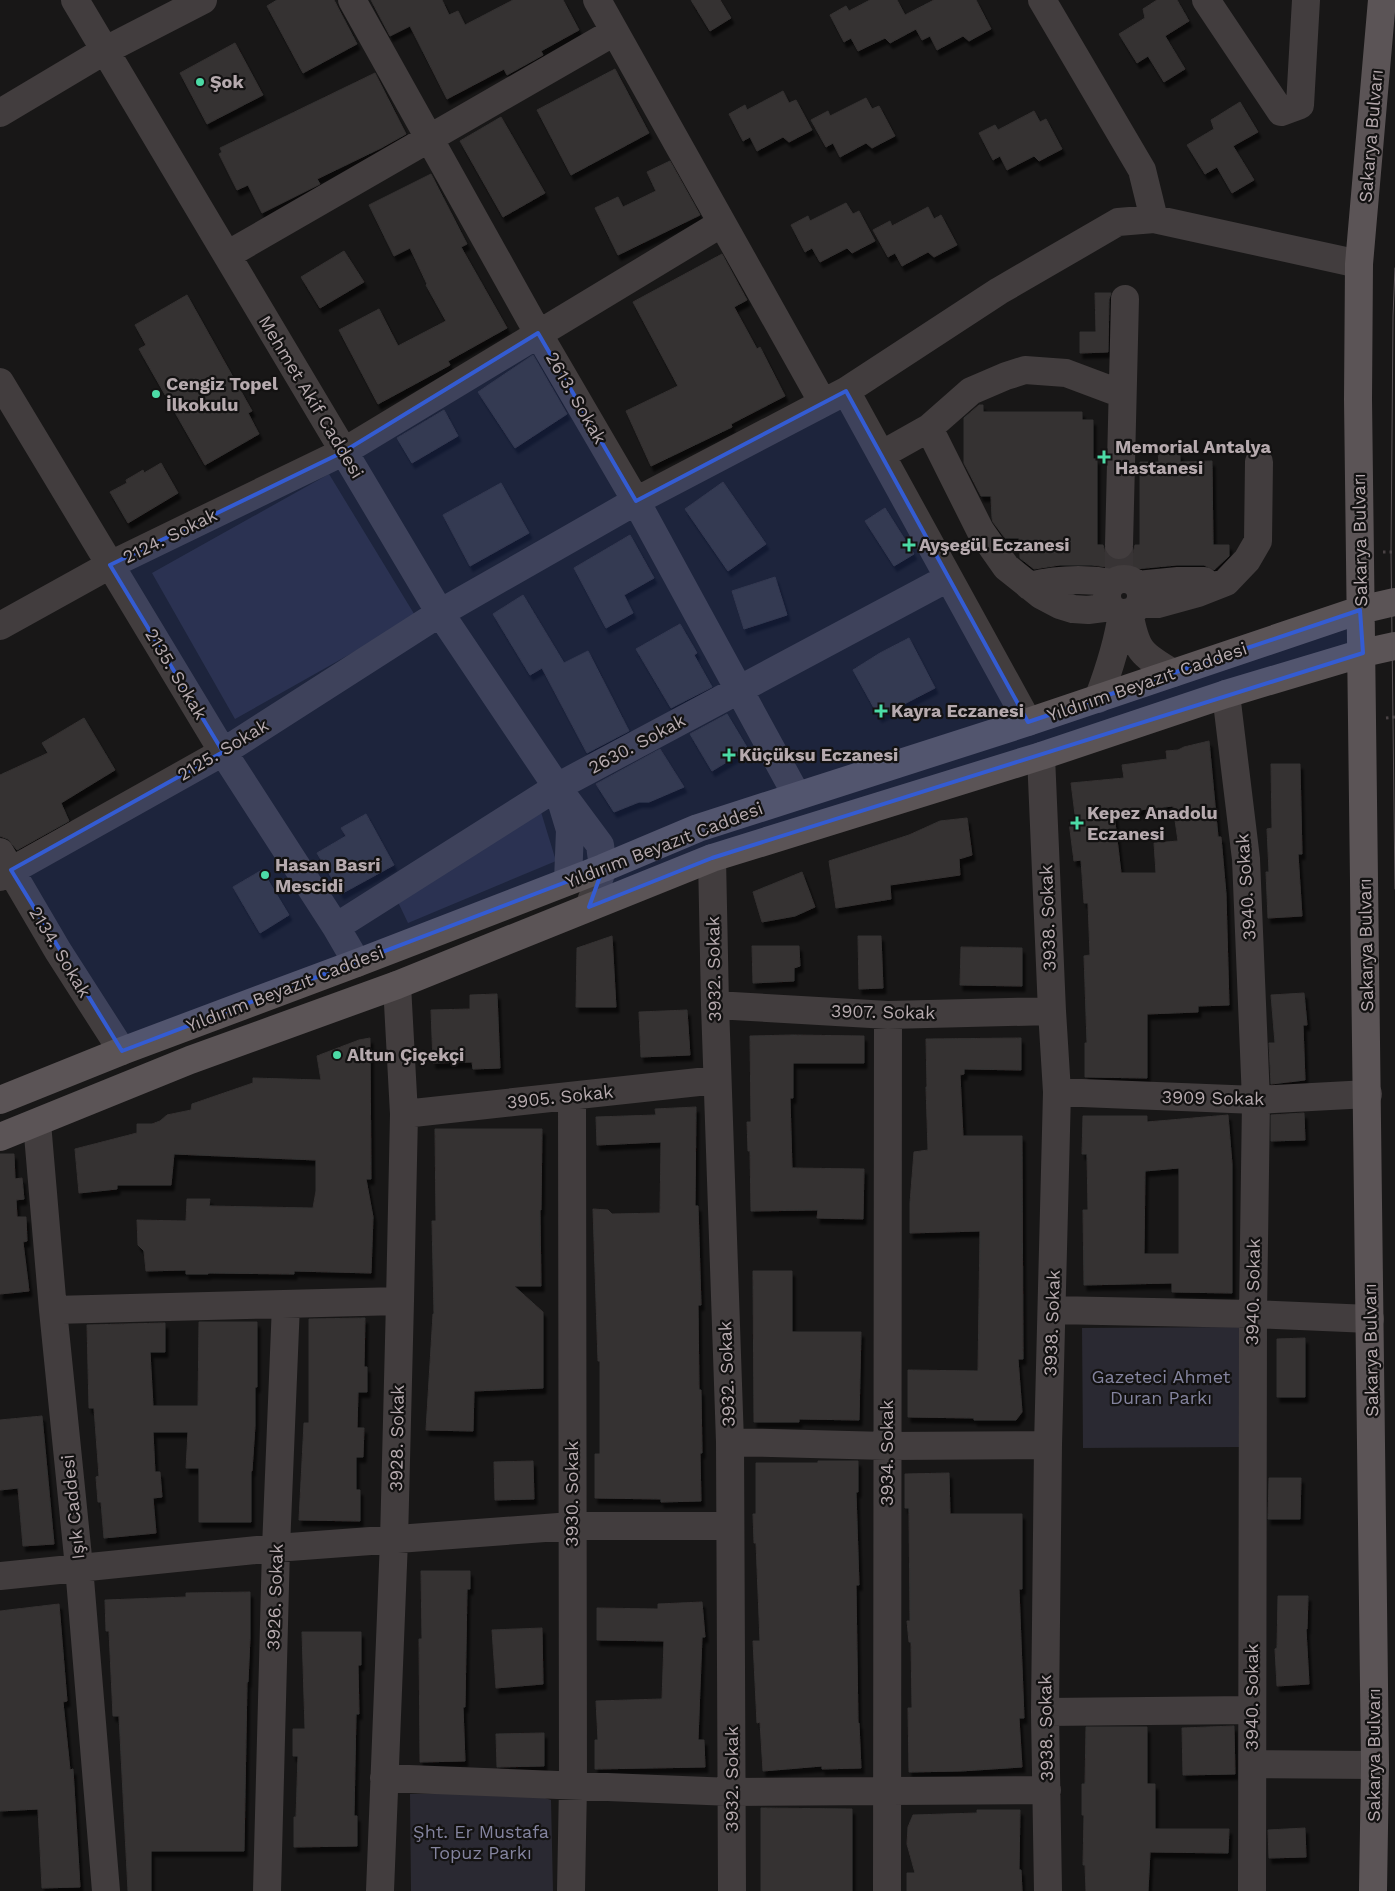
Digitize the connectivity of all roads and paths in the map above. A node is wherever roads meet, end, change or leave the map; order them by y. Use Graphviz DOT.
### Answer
graph roads {
  1 [pos="75,0"];
  2 [pos="203,0"];
  3 [pos="352,0"];
  4 [pos="597,0"];
  5 [pos="1042,0"];
  6 [pos="1206,0"];
  7 [pos="1306,0"];
  8 [pos="1382,0"];
  9 [pos="614,32"];
  10 [pos="104,51"];
  11 [pos="0,113"];
  12 [pos="429,139"];
  13 [pos="1154,219"];
  14 [pos="722,223"];
  15 [pos="227,256"];
  16 [pos="1359,264"];
  17 [pos="1125,299"];
  18 [pos="538,333"];
  19 [pos="0,382"];
  20 [pos="1122,394"];
  21 [pos="834,397"];
  22 [pos="929,428"];
  23 [pos="343,452"];
  24 [pos="880,455"];
  25 [pos="1259,462"];
  26 [pos="636,501"];
  27 [pos="1119,545"];
  28 [pos="110,565"];
  29 [pos="948,578"];
  30 [pos="1124,595"];
  31 [pos="1395,602"];
  32 [pos="1360,610"];
  33 [pos="440,613"];
  34 [pos="0,626"];
  35 [pos="1395,646"];
  36 [pos="1363,653"];
  37 [pos="1173,673"];
  38 [pos="739,689"];
  39 [pos="1226,694"];
  40 [pos="1098,699"];
  41 [pos="1028,722"];
  42 [pos="223,752"];
  43 [pos="1041,756"];
  44 [pos="557,787"];
  45 [pos="797,796"];
  46 [pos="712,858"];
  47 [pos="4,866"];
  48 [pos="603,868"];
  49 [pos="568,881"];
  50 [pos="589,907"];
  51 [pos="336,927"];
  52 [pos="357,963"];
  53 [pos="397,985"];
  54 [pos="715,1005"];
  55 [pos="1052,1011"];
  56 [pos="888,1015"];
  57 [pos="122,1051"];
  58 [pos="717,1080"];
  59 [pos="1057,1092"];
  60 [pos="1368,1094"];
  61 [pos="572,1096"];
  62 [pos="0,1100"];
  63 [pos="1256,1100"];
  64 [pos="404,1114"];
  65 [pos="37,1123"];
  66 [pos="0,1137"];
  67 [pos="400,1301"];
  68 [pos="286,1304"];
  69 [pos="52,1310"];
  70 [pos="1052,1310"];
  71 [pos="1253,1314"];
  72 [pos="1370,1319"];
  73 [pos="730,1442"];
  74 [pos="1048,1445"];
  75 [pos="887,1446"];
  76 [pos="572,1526"];
  77 [pos="730,1526"];
  78 [pos="394,1540"];
  79 [pos="276,1548"];
  80 [pos="79,1567"];
  81 [pos="0,1576"];
  82 [pos="1252,1710"];
  83 [pos="1045,1712"];
  84 [pos="1253,1764"];
  85 [pos="1376,1765"];
  86 [pos="384,1778"];
  87 [pos="573,1785"];
  88 [pos="886,1790"];
  89 [pos="1047,1790"];
  90 [pos="732,1792"];
  91 [pos="106,1891"];
  92 [pos="267,1891"];
  93 [pos="380,1891"];
  94 [pos="571,1891"];
  95 [pos="732,1891"];
  96 [pos="886,1891"];
  97 [pos="1048,1891"];
  98 [pos="1252,1891"];
  99 [pos="1373,1891"];
  1 -- 10 [label="street, Mehmet Akif Caddesi"];
  2 -- 10 [label="street"];
  3 -- 12 [label="street, 2613. Sokak"];
  4 -- 9 [label="street"];
  5 -- 13 [label="street"];
  6 -- 7 [label="street"];
  8 -- 16 [label="main road, Sakarya Bulvarı"];
  9 -- 12 [label="street"];
  9 -- 14 [label="street"];
  10 -- 11 [label="street"];
  10 -- 15 [label="street, Mehmet Akif Caddesi"];
  12 -- 15 [label="street"];
  12 -- 18 [label="street, 2613. Sokak"];
  13 -- 16 [label="street, 2125. Sokak"];
  13 -- 21 [label="street, 2125. Sokak"];
  14 -- 18 [label="street, 2124. Sokak"];
  14 -- 21 [label="street"];
  15 -- 23 [label="street, Mehmet Akif Caddesi"];
  16 -- 32 [label="main road, Sakarya Bulvarı"];
  17 -- 20 [label="street"];
  18 -- 23 [label="street, 2124. Sokak"];
  18 -- 26 [label="street, 2613. Sokak"];
  19 -- 28 [label="street, 2135. Sokak"];
  20 -- 22 [label="street"];
  20 -- 27 [label="street"];
  21 -- 24 [label="street"];
  21 -- 26 [label="street, 2125. Sokak"];
  22 -- 24 [label="street"];
  22 -- 30 [label="street"];
  23 -- 28 [label="street, 2124. Sokak"];
  23 -- 33 [label="street, Mehmet Akif Caddesi"];
  24 -- 29 [label="street"];
  25 -- 30 [label="street"];
  26 -- 33 [label="street, 2125. Sokak"];
  26 -- 38 [label="street, 2613. Sokak"];
  28 -- 34 [label="street, 2124. Sokak"];
  28 -- 42 [label="street, 2135. Sokak"];
  29 -- 38 [label="street, 2630. Sokak"];
  29 -- 41 [label="street"];
  30 -- 37 [label="street"];
  30 -- 40 [label="street"];
  31 -- 32 [label="main road, Yıldırım Beyazıt Caddesi"];
  32 -- 36 [label="main road, Sakarya Bulvarı"];
  32 -- 37 [label="main road, Yıldırım Beyazıt Caddesi"];
  33 -- 42 [label="street, 2125. Sokak"];
  33 -- 44 [label="street, Mehmet Akif Caddesi"];
  35 -- 36 [label="main road, Yıldırım Beyazıt Caddesi"];
  36 -- 39 [label="main road, Yıldırım Beyazıt Caddesi"];
  36 -- 60 [label="main road, Sakarya Bulvarı"];
  37 -- 40 [label="main road, Yıldırım Beyazıt Caddesi"];
  38 -- 44 [label="street, 2630. Sokak"];
  38 -- 45 [label="street, 2613. Sokak"];
  39 -- 43 [label="main road, Yıldırım Beyazıt Caddesi"];
  39 -- 63 [label="street, 3940. Sokak"];
  40 -- 41 [label="main road, Yıldırım Beyazıt Caddesi"];
  41 -- 45 [label="main road, Yıldırım Beyazıt Caddesi"];
  42 -- 47 [label="street, 2125. Sokak"];
  42 -- 51 [label="street, 2135. Sokak"];
  43 -- 46 [label="main road, Yıldırım Beyazıt Caddesi"];
  43 -- 55 [label="street, 3938. Sokak"];
  44 -- 48 [label="street"];
  44 -- 49 [label="street"];
  44 -- 51 [label="street, 2630. Sokak"];
  45 -- 48 [label="main road, Yıldırım Beyazıt Caddesi"];
  46 -- 50 [label="main road, Yıldırım Beyazıt Caddesi"];
  46 -- 54 [label="street, 3932. Sokak"];
  47 -- 57 [label="street, 2134. Sokak"];
  48 -- 49 [label="main road, Yıldırım Beyazıt Caddesi"];
  48 -- 50 [label="street"];
  49 -- 52 [label="main road, Yıldırım Beyazıt Caddesi"];
  50 -- 53 [label="main road, Yıldırım Beyazıt Caddesi"];
  51 -- 52 [label="street, 2135. Sokak"];
  52 -- 57 [label="main road, Yıldırım Beyazıt Caddesi"];
  53 -- 64 [label="street, 3928. Sokak"];
  53 -- 65 [label="main road, Yıldırım Beyazıt Caddesi"];
  54 -- 56 [label="street, 3907. Sokak"];
  54 -- 58 [label="street, 3932. Sokak"];
  55 -- 56 [label="street, 3907. Sokak"];
  55 -- 59 [label="street, 3938. Sokak"];
  56 -- 75 [label="street, 3934. Sokak"];
  57 -- 62 [label="main road, Yıldırım Beyazıt Caddesi"];
  58 -- 61 [label="street, 3905. Sokak"];
  58 -- 73 [label="street, 3932. Sokak"];
  59 -- 63 [label="street, 3909 Sokak"];
  59 -- 70 [label="street, 3938. Sokak"];
  60 -- 63 [label="street, 3909 Sokak"];
  60 -- 72 [label="main road, Sakarya Bulvarı"];
  61 -- 64 [label="street, 3905. Sokak"];
  61 -- 76 [label="street, 3930. Sokak"];
  63 -- 71 [label="street, 3940. Sokak"];
  64 -- 67 [label="street, 3928. Sokak"];
  65 -- 66 [label="main road, Yıldırım Beyazıt Caddesi"];
  65 -- 69 [label="street, Işık Caddesi"];
  67 -- 68 [label="street"];
  67 -- 78 [label="street, 3928. Sokak"];
  68 -- 69 [label="street"];
  68 -- 79 [label="street, 3926. Sokak"];
  69 -- 80 [label="street, Işık Caddesi"];
  70 -- 71 [label="street"];
  70 -- 74 [label="street, 3938. Sokak"];
  71 -- 72 [label="street"];
  71 -- 82 [label="street, 3940. Sokak"];
  72 -- 85 [label="main road, Sakarya Bulvarı"];
  73 -- 75 [label="street"];
  73 -- 77 [label="street, 3932. Sokak"];
  74 -- 75 [label="street"];
  74 -- 83 [label="street, 3938. Sokak"];
  75 -- 88 [label="street, 3934. Sokak"];
  76 -- 77 [label="street"];
  76 -- 78 [label="street"];
  76 -- 87 [label="street, 3930. Sokak"];
  77 -- 90 [label="street, 3932. Sokak"];
  78 -- 79 [label="street"];
  78 -- 86 [label="street, 3928. Sokak"];
  79 -- 80 [label="street"];
  79 -- 92 [label="street, 3926. Sokak"];
  80 -- 81 [label="street"];
  80 -- 91 [label="street, Işık Caddesi"];
  82 -- 83 [label="street"];
  82 -- 84 [label="street, 3940. Sokak"];
  83 -- 89 [label="street, 3938. Sokak"];
  84 -- 85 [label="street"];
  84 -- 98 [label="street, 3940. Sokak"];
  85 -- 99 [label="main road, Sakarya Bulvarı"];
  86 -- 87 [label="street"];
  86 -- 93 [label="street, 3928. Sokak"];
  87 -- 90 [label="street"];
  87 -- 94 [label="street, 3930. Sokak"];
  88 -- 89 [label="street"];
  88 -- 90 [label="street"];
  88 -- 96 [label="street, 3934. Sokak"];
  89 -- 97 [label="street, 3938. Sokak"];
  90 -- 95 [label="street, 3932. Sokak"];
}
